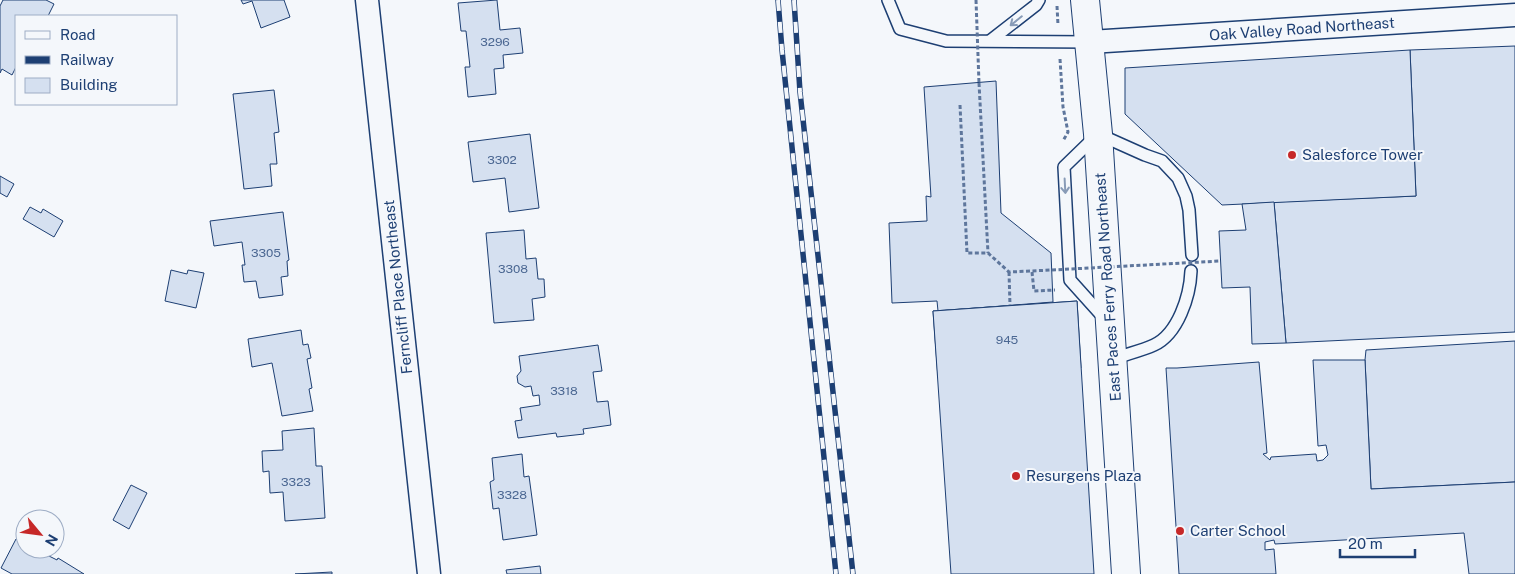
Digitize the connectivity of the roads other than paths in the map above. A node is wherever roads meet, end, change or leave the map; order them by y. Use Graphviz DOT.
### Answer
graph roads {
  1 [pos="367,0"];
  2 [pos="888,0"];
  3 [pos="1039,0"];
  4 [pos="1085,0"];
  5 [pos="1515,15"];
  6 [pos="991,40"];
  7 [pos="1090,42"];
  8 [pos="1098,134"];
  9 [pos="1192,255"];
  10 [pos="1191,271"];
  11 [pos="1110,325"];
  12 [pos="1113,359"];
  13 [pos="429,574"];
  14 [pos="1126,574"];
  1 -- 13 [label="street, Ferncliff Place Northeast"];
  2 -- 6 [label="lane"];
  3 -- 6 [label="lane, one-way"];
  4 -- 7 [label="street, East Paces Ferry Road Northeast"];
  5 -- 7 [label="street, Oak Valley Road Northeast"];
  6 -- 7 [label="lane"];
  7 -- 8 [label="street, East Paces Ferry Road Northeast"];
  8 -- 9 [label="lane"];
  8 -- 11 [label="street, East Paces Ferry Road Northeast"];
  8 -- 11 [label="lane, one-way"];
  10 -- 12 [label="lane"];
  11 -- 12 [label="street, East Paces Ferry Road Northeast"];
  12 -- 14 [label="street, East Paces Ferry Road Northeast"];
}
